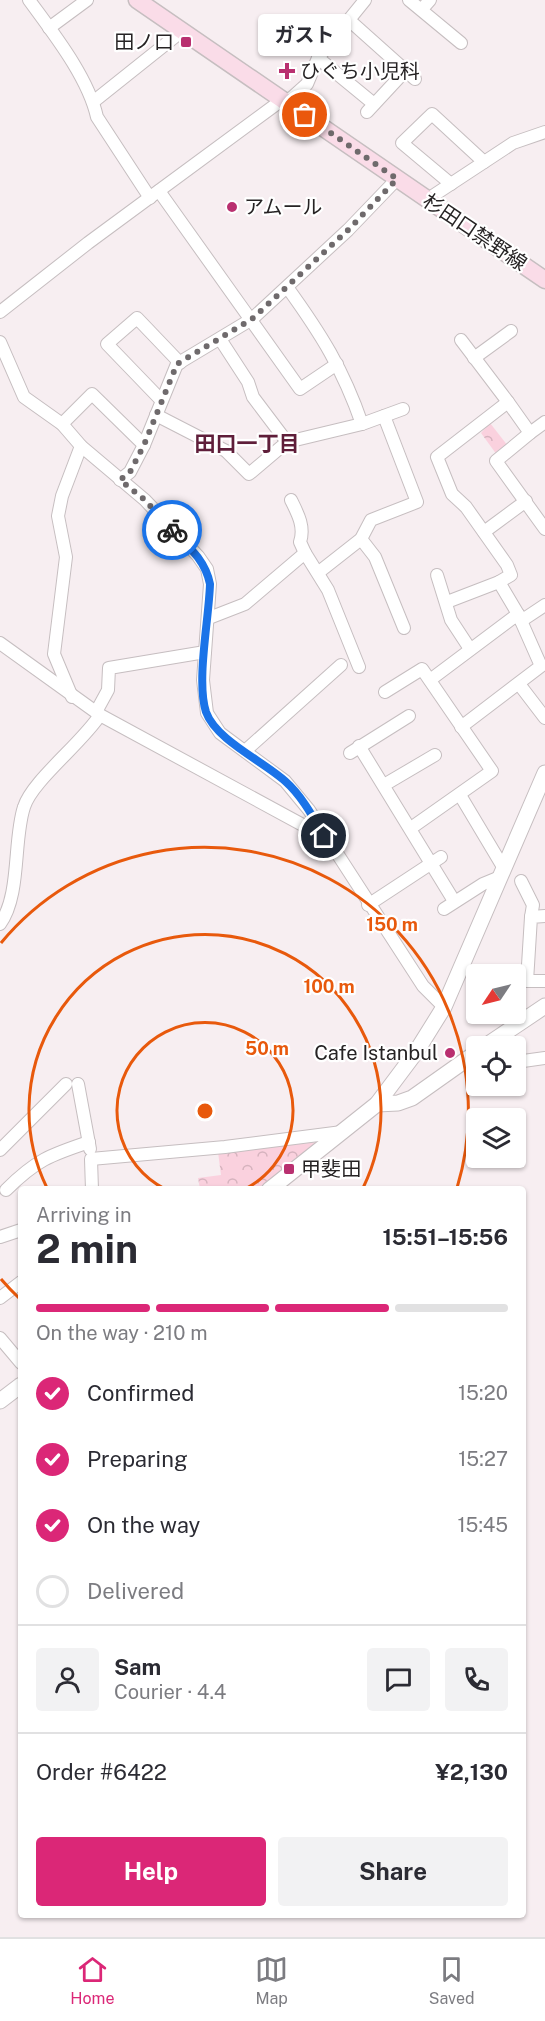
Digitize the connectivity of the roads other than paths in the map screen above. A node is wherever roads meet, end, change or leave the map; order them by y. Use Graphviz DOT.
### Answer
graph roads {
  1 [pos="29,0"];
  2 [pos="87,0"];
  3 [pos="137,0"];
  4 [pos="365,0"];
  5 [pos="409,0"];
  6 [pos="426,5"];
  7 [pos="349,20"];
  8 [pos="49,28"];
  9 [pos="182,31"];
  10 [pos="461,43"];
  11 [pos="318,58"];
  12 [pos="284,101"];
  13 [pos="93,102"];
  14 [pos="544,134"];
  15 [pos="484,162"];
  16 [pos="397,179"];
  17 [pos="451,184"];
  18 [pos="155,194"];
  19 [pos="428,199"];
  20 [pos="545,280"];
  21 [pos="287,287"];
  22 [pos="0,312"];
  23 [pos="252,319"];
  24 [pos="511,331"];
  25 [pos="220,339"];
  26 [pos="461,340"];
  27 [pos="0,342"];
  28 [pos="474,358"];
  29 [pos="180,363"];
  30 [pos="337,363"];
  31 [pos="161,400"];
  32 [pos="508,402"];
  33 [pos="403,409"];
  34 [pos="156,415"];
  35 [pos="384,416"];
  36 [pos="545,422"];
  37 [pos="62,424"];
  38 [pos="362,424"];
  39 [pos="530,433"];
  40 [pos="287,442"];
  41 [pos="144,445"];
  42 [pos="81,446"];
  43 [pos="120,480"];
  44 [pos="291,500"];
  45 [pos="526,501"];
  46 [pos="545,529"];
  47 [pos="483,532"];
  48 [pos="361,539"];
  49 [pos="305,553"];
  50 [pos="319,572"];
  51 [pos="437,575"];
  52 [pos="499,582"];
  53 [pos="447,602"];
  54 [pos="545,605"];
  55 [pos="209,618"];
  56 [pos="519,618"];
  57 [pos="404,628"];
  58 [pos="0,643"];
  59 [pos="470,649"];
  60 [pos="205,652"];
  61 [pos="341,665"];
  62 [pos="359,667"];
  63 [pos="430,680"];
  64 [pos="519,684"];
  65 [pos="385,692"];
  66 [pos="72,697"];
  67 [pos="98,713"];
  68 [pos="408,716"];
  69 [pos="545,718"];
  70 [pos="461,727"];
  71 [pos="245,751"];
  72 [pos="435,755"];
  73 [pos="545,773"];
  74 [pos="384,785"];
  75 [pos="460,795"];
  76 [pos="411,828"];
  77 [pos="324,836"];
  78 [pos="436,860"];
  79 [pos="502,872"];
  80 [pos="521,881"];
  81 [pos="369,905"];
  82 [pos="545,916"];
  83 [pos="531,917"];
  84 [pos="0,924"];
  85 [pos="545,981"];
  86 [pos="545,1006"];
  87 [pos="444,1007"];
  88 [pos="501,1036"];
  89 [pos="545,1058"];
  90 [pos="466,1060"];
  91 [pos="526,1061"];
  92 [pos="377,1104"];
  93 [pos="342,1132"];
  94 [pos="89,1142"];
  95 [pos="2,1143"];
  96 [pos="91,1159"];
  97 [pos="92,1186"];
  98 [pos="274,1186"];
  99 [pos="6,1190"];
  100 [pos="18,1231"];
  101 [pos="0,1237"];
  102 [pos="18,1283"];
  103 [pos="0,1298"];
  104 [pos="0,1338"];
  105 [pos="18,1359"];
  106 [pos="18,1387"];
  107 [pos="0,1401"];
  1 -- 8 [label="street"];
  2 -- 8 [label="street"];
  3 -- 9 [label="main road, 杉田口禁野線"];
  4 -- 7 [label="street"];
  5 -- 6 [label="street"];
  6 -- 10 [label="street"];
  7 -- 11 [label="street"];
  7 -- 11 [label="street"];
  8 -- 13 [label="street"];
  9 -- 12 [label="main road, 杉田口禁野線"];
  9 -- 13 [label="street"];
  11 -- 12 [label="street"];
  12 -- 16 [label="main road, 杉田口禁野線"];
  12 -- 18 [label="street"];
  13 -- 18 [label="street"];
  14 -- 15 [label="street"];
  15 -- 17 [label="street"];
  15 -- 17 [label="street"];
  16 -- 19 [label="main road, 杉田口禁野線"];
  16 -- 21 [label="street"];
  17 -- 19 [label="street"];
  18 -- 22 [label="street"];
  18 -- 23 [label="street"];
  19 -- 20 [label="main road, 杉田口禁野線"];
  21 -- 23 [label="street"];
  21 -- 30 [label="street"];
  23 -- 25 [label="street"];
  23 -- 30 [label="street"];
  24 -- 28 [label="street"];
  25 -- 29 [label="street"];
  25 -- 40 [label="street"];
  26 -- 28 [label="street"];
  27 -- 37 [label="street"];
  28 -- 32 [label="street"];
  29 -- 31 [label="street"];
  29 -- 31 [label="street"];
  30 -- 38 [label="street"];
  31 -- 34 [label="street"];
  32 -- 39 [label="street"];
  32 -- 47 [label="street"];
  33 -- 35 [label="street"];
  34 -- 40 [label="street"];
  34 -- 41 [label="street"];
  35 -- 38 [label="street"];
  35 -- 48 [label="street"];
  36 -- 39 [label="street"];
  37 -- 41 [label="street"];
  37 -- 42 [label="street"];
  38 -- 40 [label="street"];
  39 -- 45 [label="street"];
  41 -- 43 [label="street"];
  42 -- 43 [label="street"];
  42 -- 66 [label="street"];
  43 -- 55 [label="street"];
  44 -- 49 [label="street"];
  45 -- 46 [label="street"];
  45 -- 47 [label="street"];
  47 -- 52 [label="street"];
  48 -- 50 [label="street"];
  48 -- 57 [label="street"];
  49 -- 50 [label="street"];
  49 -- 55 [label="street"];
  50 -- 62 [label="street"];
  51 -- 53 [label="street"];
  52 -- 53 [label="street"];
  52 -- 56 [label="street"];
  53 -- 59 [label="street"];
  54 -- 56 [label="street"];
  55 -- 60 [label="street"];
  56 -- 59 [label="street"];
  56 -- 64 [label="street"];
  58 -- 66 [label="street"];
  59 -- 63 [label="street"];
  60 -- 67 [label="street"];
  60 -- 71 [label="street"];
  61 -- 71 [label="street"];
  63 -- 65 [label="street"];
  63 -- 70 [label="street"];
  64 -- 69 [label="street"];
  64 -- 70 [label="street"];
  66 -- 67 [label="street"];
  67 -- 77 [label="street"];
  67 -- 84 [label="street"];
  68 -- 74 [label="street"];
  70 -- 75 [label="street"];
  71 -- 77 [label="street"];
  72 -- 74 [label="street"];
  73 -- 79 [label="street"];
  74 -- 76 [label="street"];
  75 -- 76 [label="street"];
  75 -- 79 [label="street"];
  76 -- 78 [label="street"];
  77 -- 81 [label="street"];
  78 -- 79 [label="street"];
  78 -- 81 [label="street"];
  79 -- 87 [label="street"];
  80 -- 83 [label="street"];
  81 -- 87 [label="street"];
  82 -- 83 [label="street"];
  83 -- 85 [label="street"];
  86 -- 88 [label="street"];
  87 -- 92 [label="street"];
  89 -- 91 [label="street"];
  90 -- 92 [label="street"];
  92 -- 93 [label="street"];
  93 -- 96 [label="street"];
  93 -- 98 [label="street"];
  94 -- 95 [label="street"];
  94 -- 96 [label="street"];
  94 -- 99 [label="street"];
  96 -- 97 [label="street"];
  100 -- 101 [label="street"];
  102 -- 103 [label="street"];
  104 -- 105 [label="street"];
  106 -- 107 [label="street"];
}
